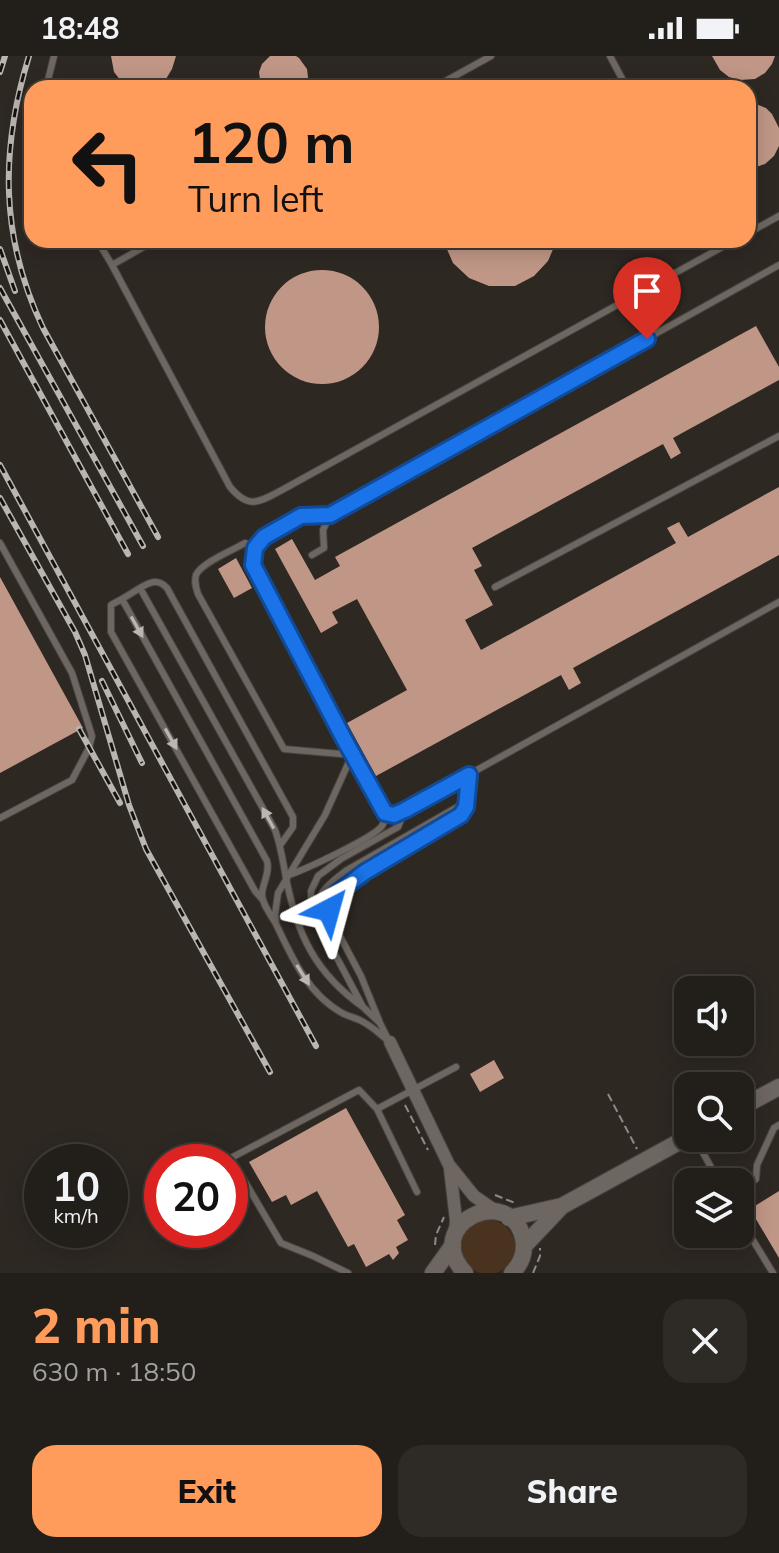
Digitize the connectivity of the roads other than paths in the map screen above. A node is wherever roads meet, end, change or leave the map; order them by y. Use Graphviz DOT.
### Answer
graph roads {
  1 [pos="54,56"];
  2 [pos="491,56"];
  3 [pos="610,56"];
  4 [pos="48,80"];
  5 [pos="448,80"];
  6 [pos="623,80"];
  7 [pos="779,216"];
  8 [pos="756,229"];
  9 [pos="102,248"];
  10 [pos="142,248"];
  11 [pos="714,248"];
  12 [pos="720,248"];
  13 [pos="715,251"];
  14 [pos="112,265"];
  15 [pos="779,265"];
  16 [pos="779,436"];
  17 [pos="330,515"];
  18 [pos="0,543"];
  19 [pos="255,548"];
  20 [pos="312,555"];
  21 [pos="495,587"];
  22 [pos="140,588"];
  23 [pos="122,599"];
  24 [pos="779,602"];
  25 [pos="352,755"];
  26 [pos="469,775"];
  27 [pos="466,796"];
  28 [pos="405,810"];
  29 [pos="385,813"];
  30 [pos="0,818"];
  31 [pos="281,844"];
  32 [pos="288,877"];
  33 [pos="264,901"];
  34 [pos="276,924"];
  35 [pos="319,925"];
  36 [pos="363,1007"];
  37 [pos="380,1023"];
  38 [pos="390,1042"];
  39 [pos="456,1067"];
  40 [pos="779,1087"];
  41 [pos="407,1094"];
  42 [pos="754,1100"];
  43 [pos="377,1109"];
  44 [pos="779,1125"];
  45 [pos="674,1145"];
  46 [pos="449,1165"];
  47 [pos="754,1180"];
  48 [pos="417,1192"];
  49 [pos="562,1206"];
  50 [pos="503,1215"];
  51 [pos="454,1240"];
  52 [pos="754,1242"];
  53 [pos="524,1246"];
  54 [pos="348,1273"];
  55 [pos="433,1273"];
  56 [pos="465,1273"];
  57 [pos="512,1273"];
  58 [pos="773,1273"];
  1 -- 4 [label="lane"];
  2 -- 5 [label="lane"];
  3 -- 6 [label="lane"];
  7 -- 8 [label="lane"];
  9 -- 14 [label="lane"];
  10 -- 14 [label="lane"];
  11 -- 13 [label="lane"];
  12 -- 13 [label="lane"];
  13 -- 14 [label="lane"];
  15 -- 17 [label="lane"];
  16 -- 21 [label="lane"];
  17 -- 19 [label="lane"];
  17 -- 20 [label="lane"];
  18 -- 30 [label="lane"];
  19 -- 25 [label="lane"];
  19 -- 25 [label="lane"];
  22 -- 23 [label="lane"];
  31 -- 22 [label="lane, one-way"];
  22 -- 31 [label="lane"];
  23 -- 33 [label="lane, one-way"];
  23 -- 33 [label="lane, one-way"];
  24 -- 26 [label="lane"];
  25 -- 29 [label="lane"];
  25 -- 32 [label="lane"];
  26 -- 27 [label="lane"];
  26 -- 28 [label="lane"];
  27 -- 35 [label="lane"];
  27 -- 37 [label="lane"];
  28 -- 29 [label="lane"];
  28 -- 35 [label="lane"];
  29 -- 32 [label="lane"];
  31 -- 32 [label="lane"];
  32 -- 34 [label="lane"];
  32 -- 36 [label="lane"];
  33 -- 34 [label="lane"];
  34 -- 38 [label="lane, one-way"];
  35 -- 36 [label="lane"];
  36 -- 37 [label="lane"];
  37 -- 38 [label="lane"];
  38 -- 41 [label="street"];
  39 -- 41 [label="lane"];
  40 -- 42 [label="street"];
  41 -- 43 [label="lane"];
  41 -- 46 [label="street"];
  43 -- 48 [label="lane"];
  43 -- 54 [label="lane"];
  44 -- 47 [label="lane"];
  45 -- 49 [label="street"];
  46 -- 50 [label="street"];
  46 -- 51 [label="street"];
  49 -- 50 [label="street"];
  49 -- 53 [label="street"];
  50 -- 51 [label="street"];
  50 -- 53 [label="street"];
  51 -- 55 [label="street"];
  51 -- 56 [label="street"];
  52 -- 58 [label="lane"];
  53 -- 57 [label="street"];
}
